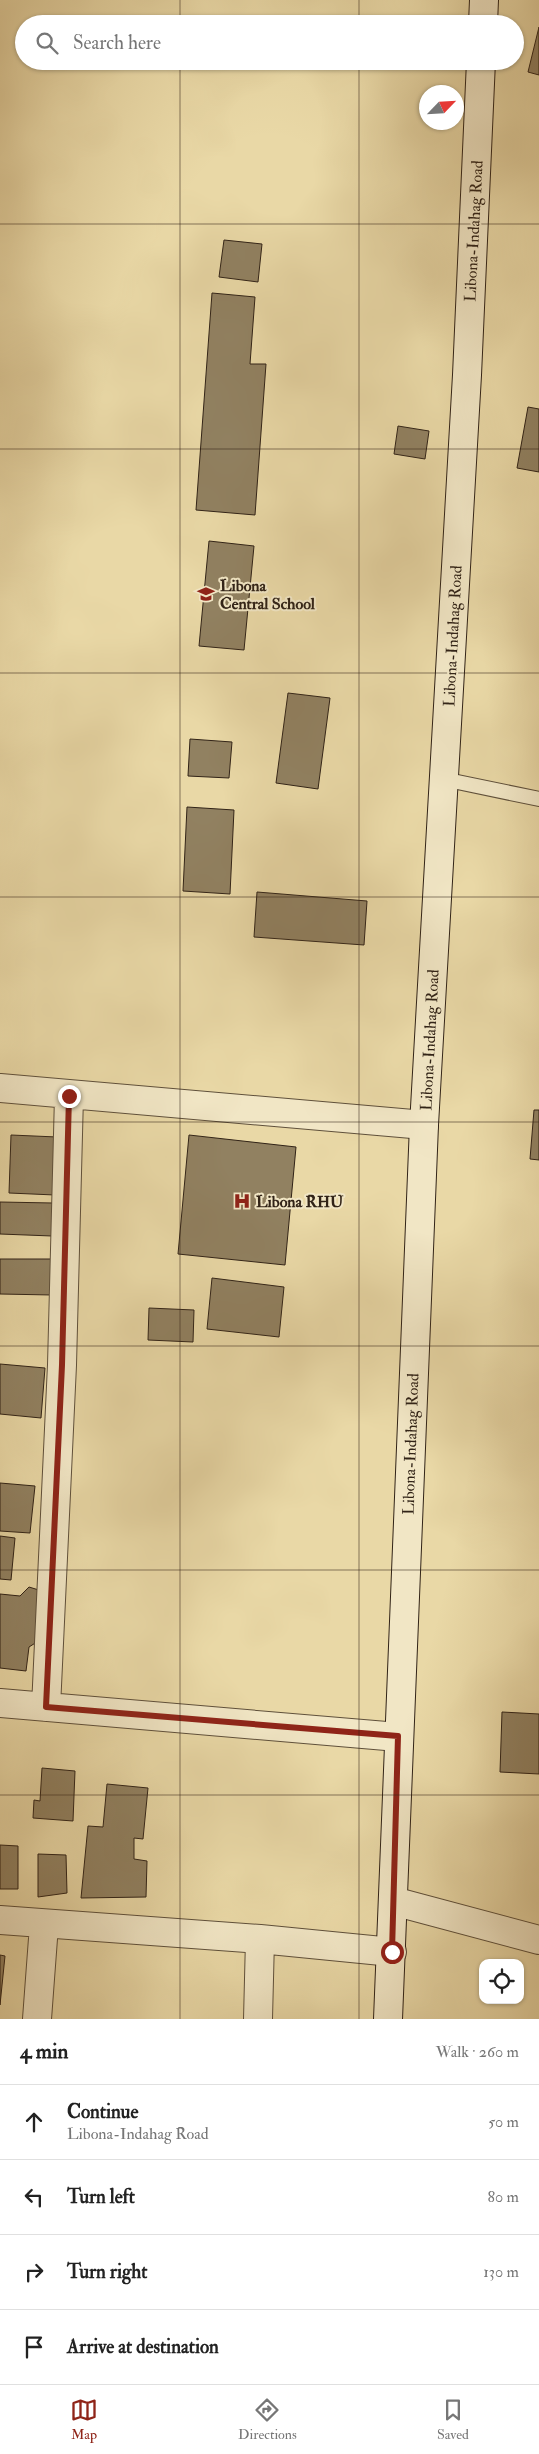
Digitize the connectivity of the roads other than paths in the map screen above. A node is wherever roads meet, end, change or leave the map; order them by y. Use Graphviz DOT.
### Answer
graph roads {
  1 [pos="484,0"];
  2 [pos="483,15"];
  3 [pos="481,70"];
  4 [pos="443,779"];
  5 [pos="539,799"];
  6 [pos="0,1088"];
  7 [pos="69,1096"];
  8 [pos="424,1125"];
  9 [pos="0,1702"];
  10 [pos="46,1707"];
  11 [pos="398,1736"];
  12 [pos="393,1901"];
  13 [pos="0,1920"];
  14 [pos="44,1925"];
  15 [pos="260,1939"];
  16 [pos="539,1940"];
  17 [pos="392,1952"];
  18 [pos="37,2019"];
  19 [pos="258,2019"];
  20 [pos="388,2019"];
  1 -- 2 [label="street"];
  3 -- 4 [label="street, Libona-Indahag Road"];
  4 -- 5 [label="lane"];
  4 -- 8 [label="street, Libona-Indahag Road"];
  6 -- 7 [label="street"];
  7 -- 8 [label="street"];
  7 -- 10 [label="street"];
  8 -- 11 [label="street, Libona-Indahag Road"];
  9 -- 10 [label="street"];
  10 -- 11 [label="street"];
  11 -- 12 [label="street, Libona-Indahag Road"];
  12 -- 16 [label="street"];
  12 -- 17 [label="street, Libona-Indahag Road"];
  13 -- 14 [label="street"];
  14 -- 15 [label="street"];
  14 -- 18 [label="street"];
  15 -- 17 [label="street"];
  15 -- 19 [label="street"];
  17 -- 20 [label="street, Libona-Indahag Road"];
}
